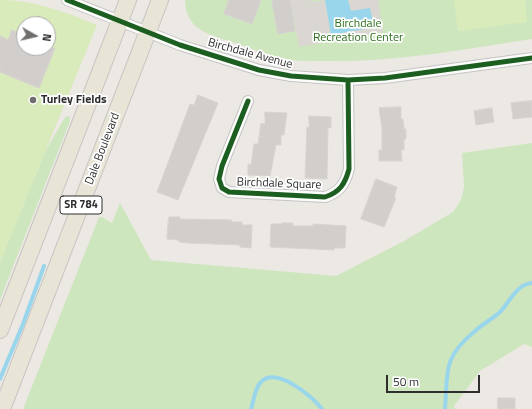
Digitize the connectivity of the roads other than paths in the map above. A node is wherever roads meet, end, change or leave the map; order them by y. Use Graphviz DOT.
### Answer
graph roads {
  1 [pos="67,0"];
  2 [pos="128,0"];
  3 [pos="160,0"];
  4 [pos="120,21"];
  5 [pos="148,32"];
  6 [pos="532,58"];
  7 [pos="348,80"];
  8 [pos="248,101"];
  9 [pos="0,330"];
  10 [pos="2,409"];
  1 -- 4 [label="street, Birchdale Avenue"];
  2 -- 4 [label="main road, SR 784"];
  3 -- 5 [label="main road, Dale Boulevard / SR 784"];
  4 -- 5 [label="street, Birchdale Avenue"];
  4 -- 9 [label="main road, SR 784"];
  5 -- 7 [label="street, Birchdale Avenue"];
  5 -- 10 [label="main road, Dale Boulevard / SR 784"];
  6 -- 7 [label="street, Birchdale Avenue"];
  7 -- 8 [label="street, Birchdale Square"];
}
